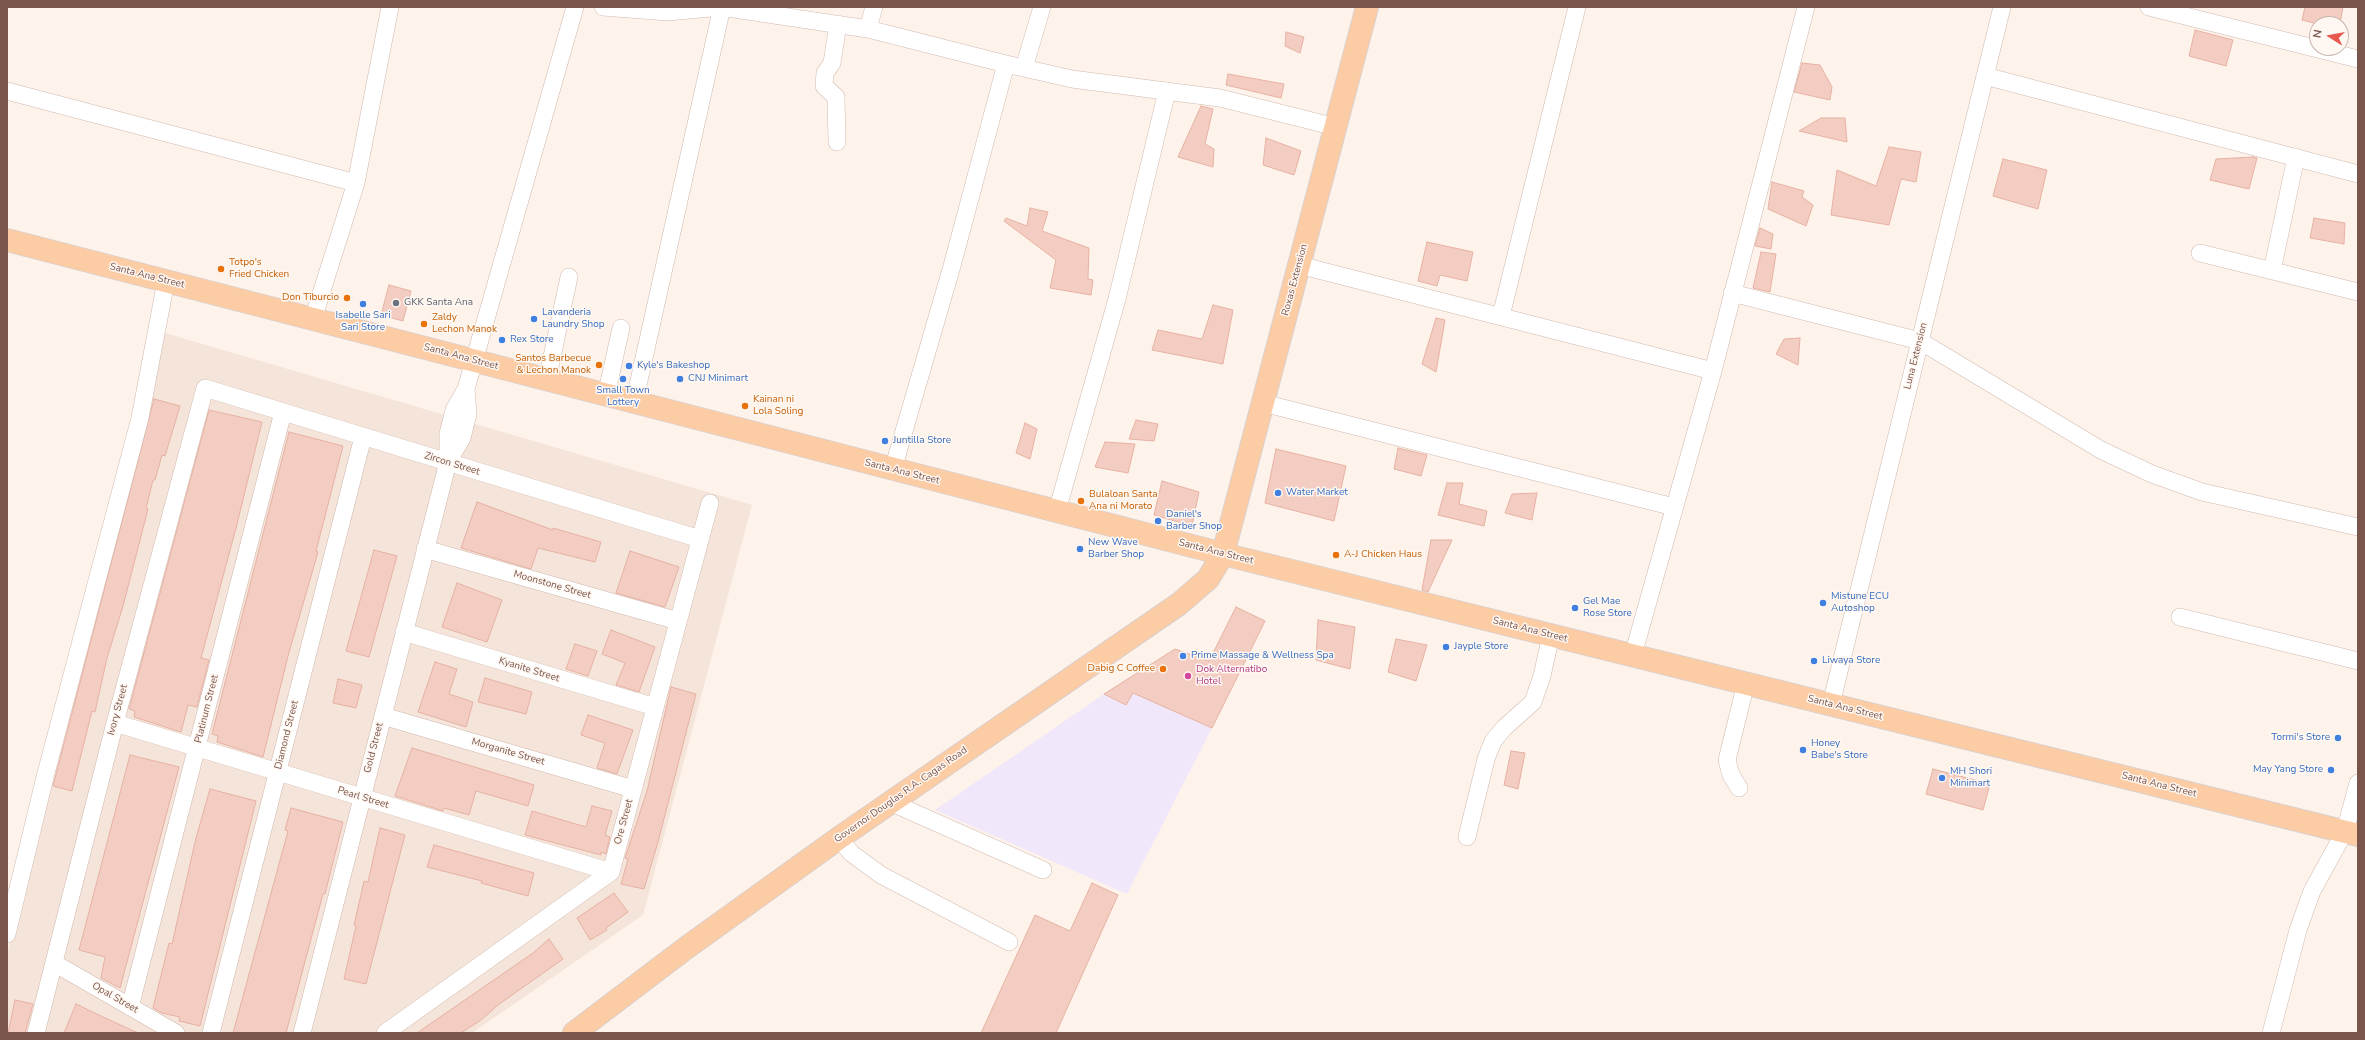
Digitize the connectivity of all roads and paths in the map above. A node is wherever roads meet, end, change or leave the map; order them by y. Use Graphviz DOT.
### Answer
graph roads {
  1 [pos="390,7"];
  2 [pos="575,7"];
  3 [pos="603,7"];
  4 [pos="722,7"];
  5 [pos="874,7"];
  6 [pos="1042,7"];
  7 [pos="1367,7"];
  8 [pos="1577,7"];
  9 [pos="1806,7"];
  10 [pos="2002,7"];
  11 [pos="2149,7"];
  12 [pos="838,24"];
  13 [pos="868,29"];
  14 [pos="2358,59"];
  15 [pos="1006,64"];
  16 [pos="1024,68"];
  17 [pos="1985,76"];
  18 [pos="7,91"];
  19 [pos="1167,91"];
  20 [pos="1336,127"];
  21 [pos="837,142"];
  22 [pos="2296,157"];
  23 [pos="2358,174"];
  24 [pos="356,183"];
  25 [pos="7,240"];
  26 [pos="2200,253"];
  27 [pos="1299,265"];
  28 [pos="2272,271"];
  29 [pos="569,277"];
  30 [pos="166,281"];
  31 [pos="2358,292"];
  32 [pos="1732,293"];
  33 [pos="1500,316"];
  34 [pos="314,319"];
  35 [pos="621,328"];
  36 [pos="1920,341"];
  37 [pos="473,360"];
  38 [pos="1713,371"];
  39 [pos="547,380"];
  40 [pos="205,388"];
  41 [pos="606,396"];
  42 [pos="634,403"];
  43 [pos="1263,403"];
  44 [pos="283,412"];
  45 [pos="363,436"];
  46 [pos="448,462"];
  47 [pos="892,469"];
  48 [pos="710,503"];
  49 [pos="1674,507"];
  50 [pos="1057,511"];
  51 [pos="2358,527"];
  52 [pos="700,539"];
  53 [pos="425,549"];
  54 [pos="1223,554"];
  55 [pos="2180,617"];
  56 [pos="678,621"];
  57 [pos="404,632"];
  58 [pos="1551,635"];
  59 [pos="1633,655"];
  60 [pos="2358,661"];
  61 [pos="1746,683"];
  62 [pos="1831,704"];
  63 [pos="655,707"];
  64 [pos="383,716"];
  65 [pos="115,723"];
  66 [pos="197,747"];
  67 [pos="278,772"];
  68 [pos="2358,783"];
  69 [pos="1739,788"];
  70 [pos="633,789"];
  71 [pos="362,797"];
  72 [pos="890,802"];
  73 [pos="2351,833"];
  74 [pos="1467,837"];
  75 [pos="839,838"];
  76 [pos="1043,870"];
  77 [pos="611,872"];
  78 [pos="7,934"];
  79 [pos="1009,942"];
  80 [pos="54,963"];
  81 [pos="130,1007"];
  82 [pos="36,1033"];
  83 [pos="176,1033"];
  84 [pos="211,1033"];
  85 [pos="302,1033"];
  86 [pos="385,1033"];
  87 [pos="574,1033"];
  88 [pos="2271,1033"];
  1 -- 24 [label="street"];
  2 -- 37 [label="street, Gold Street"];
  3 -- 4 [label="street"];
  4 -- 12 [label="street"];
  4 -- 42 [label="street"];
  5 -- 13 [label="street"];
  6 -- 16 [label="street"];
  7 -- 20 [label="main road, Roxas Extension"];
  8 -- 33 [label="street"];
  9 -- 32 [label="street"];
  10 -- 17 [label="street, Luna Extension"];
  11 -- 14 [label="street"];
  12 -- 13 [label="street"];
  12 -- 21 [label="street"];
  13 -- 15 [label="street"];
  15 -- 16 [label="street"];
  15 -- 47 [label="street"];
  16 -- 19 [label="street"];
  17 -- 22 [label="street"];
  17 -- 36 [label="street, Luna Extension"];
  18 -- 24 [label="street"];
  19 -- 20 [label="street"];
  19 -- 50 [label="street"];
  20 -- 27 [label="main road, Roxas Extension"];
  22 -- 23 [label="street"];
  22 -- 28 [label="street"];
  24 -- 34 [label="street"];
  25 -- 30 [label="main road, Santa Ana Street"];
  26 -- 28 [label="street"];
  27 -- 33 [label="street"];
  27 -- 43 [label="main road, Roxas Extension"];
  28 -- 31 [label="street"];
  29 -- 39 [label="street"];
  30 -- 34 [label="main road, Santa Ana Street"];
  30 -- 78 [label="street"];
  32 -- 36 [label="street"];
  32 -- 38 [label="street"];
  33 -- 38 [label="street"];
  34 -- 37 [label="main road, Santa Ana Street"];
  35 -- 41 [label="street"];
  36 -- 51 [label="street"];
  36 -- 62 [label="street, Luna Extension"];
  37 -- 39 [label="main road, Santa Ana Street"];
  37 -- 46 [label="street, Gold Street"];
  38 -- 49 [label="street"];
  39 -- 41 [label="main road, Santa Ana Street"];
  40 -- 44 [label="street, Zircon Street"];
  40 -- 65 [label="street, Ivory Street"];
  41 -- 42 [label="main road, Santa Ana Street"];
  42 -- 47 [label="main road, Santa Ana Street"];
  43 -- 49 [label="street"];
  43 -- 54 [label="main road, Roxas Extension"];
  44 -- 45 [label="street, Zircon Street"];
  44 -- 66 [label="street, Platinum Street"];
  45 -- 46 [label="street, Zircon Street"];
  45 -- 67 [label="street, Diamond Street"];
  46 -- 52 [label="street, Zircon Street"];
  46 -- 53 [label="street, Gold Street"];
  47 -- 50 [label="main road, Santa Ana Street"];
  48 -- 52 [label="street, Ore Street"];
  49 -- 59 [label="street"];
  50 -- 54 [label="main road, Santa Ana Street"];
  52 -- 56 [label="street, Ore Street"];
  53 -- 56 [label="street, Moonstone Street"];
  53 -- 57 [label="street, Gold Street"];
  54 -- 58 [label="main road, Santa Ana Street"];
  54 -- 72 [label="main road, Governor Douglas R.A. Cagas Road"];
  55 -- 60 [label="street"];
  56 -- 63 [label="street, Ore Street"];
  57 -- 63 [label="street, Kyanite Street"];
  57 -- 64 [label="street, Gold Street"];
  58 -- 59 [label="main road, Santa Ana Street"];
  58 -- 74 [label="street"];
  59 -- 61 [label="main road, Santa Ana Street"];
  61 -- 62 [label="main road, Santa Ana Street"];
  61 -- 69 [label="street"];
  62 -- 73 [label="main road, Santa Ana Street"];
  63 -- 70 [label="street, Ore Street"];
  64 -- 70 [label="street, Morganite Street"];
  64 -- 71 [label="street, Gold Street"];
  65 -- 66 [label="street, Pearl Street"];
  65 -- 80 [label="street, Ivory Street"];
  66 -- 67 [label="street, Pearl Street"];
  66 -- 81 [label="street, Platinum Street"];
  67 -- 71 [label="street, Pearl Street"];
  67 -- 84 [label="street, Diamond Street"];
  68 -- 73 [label="street"];
  70 -- 77 [label="street, Ore Street"];
  71 -- 77 [label="street, Pearl Street"];
  71 -- 85 [label="street, Gold Street"];
  72 -- 75 [label="main road, Governor Douglas R.A. Cagas Road"];
  72 -- 76 [label="street"];
  73 -- 88 [label="street"];
  75 -- 79 [label="street"];
  75 -- 87 [label="main road, Governor Douglas R.A. Cagas Road"];
  77 -- 86 [label="street"];
  80 -- 81 [label="street, Opal Street"];
  80 -- 82 [label="street, Ivory Street"];
  81 -- 83 [label="street, Opal Street"];
}
